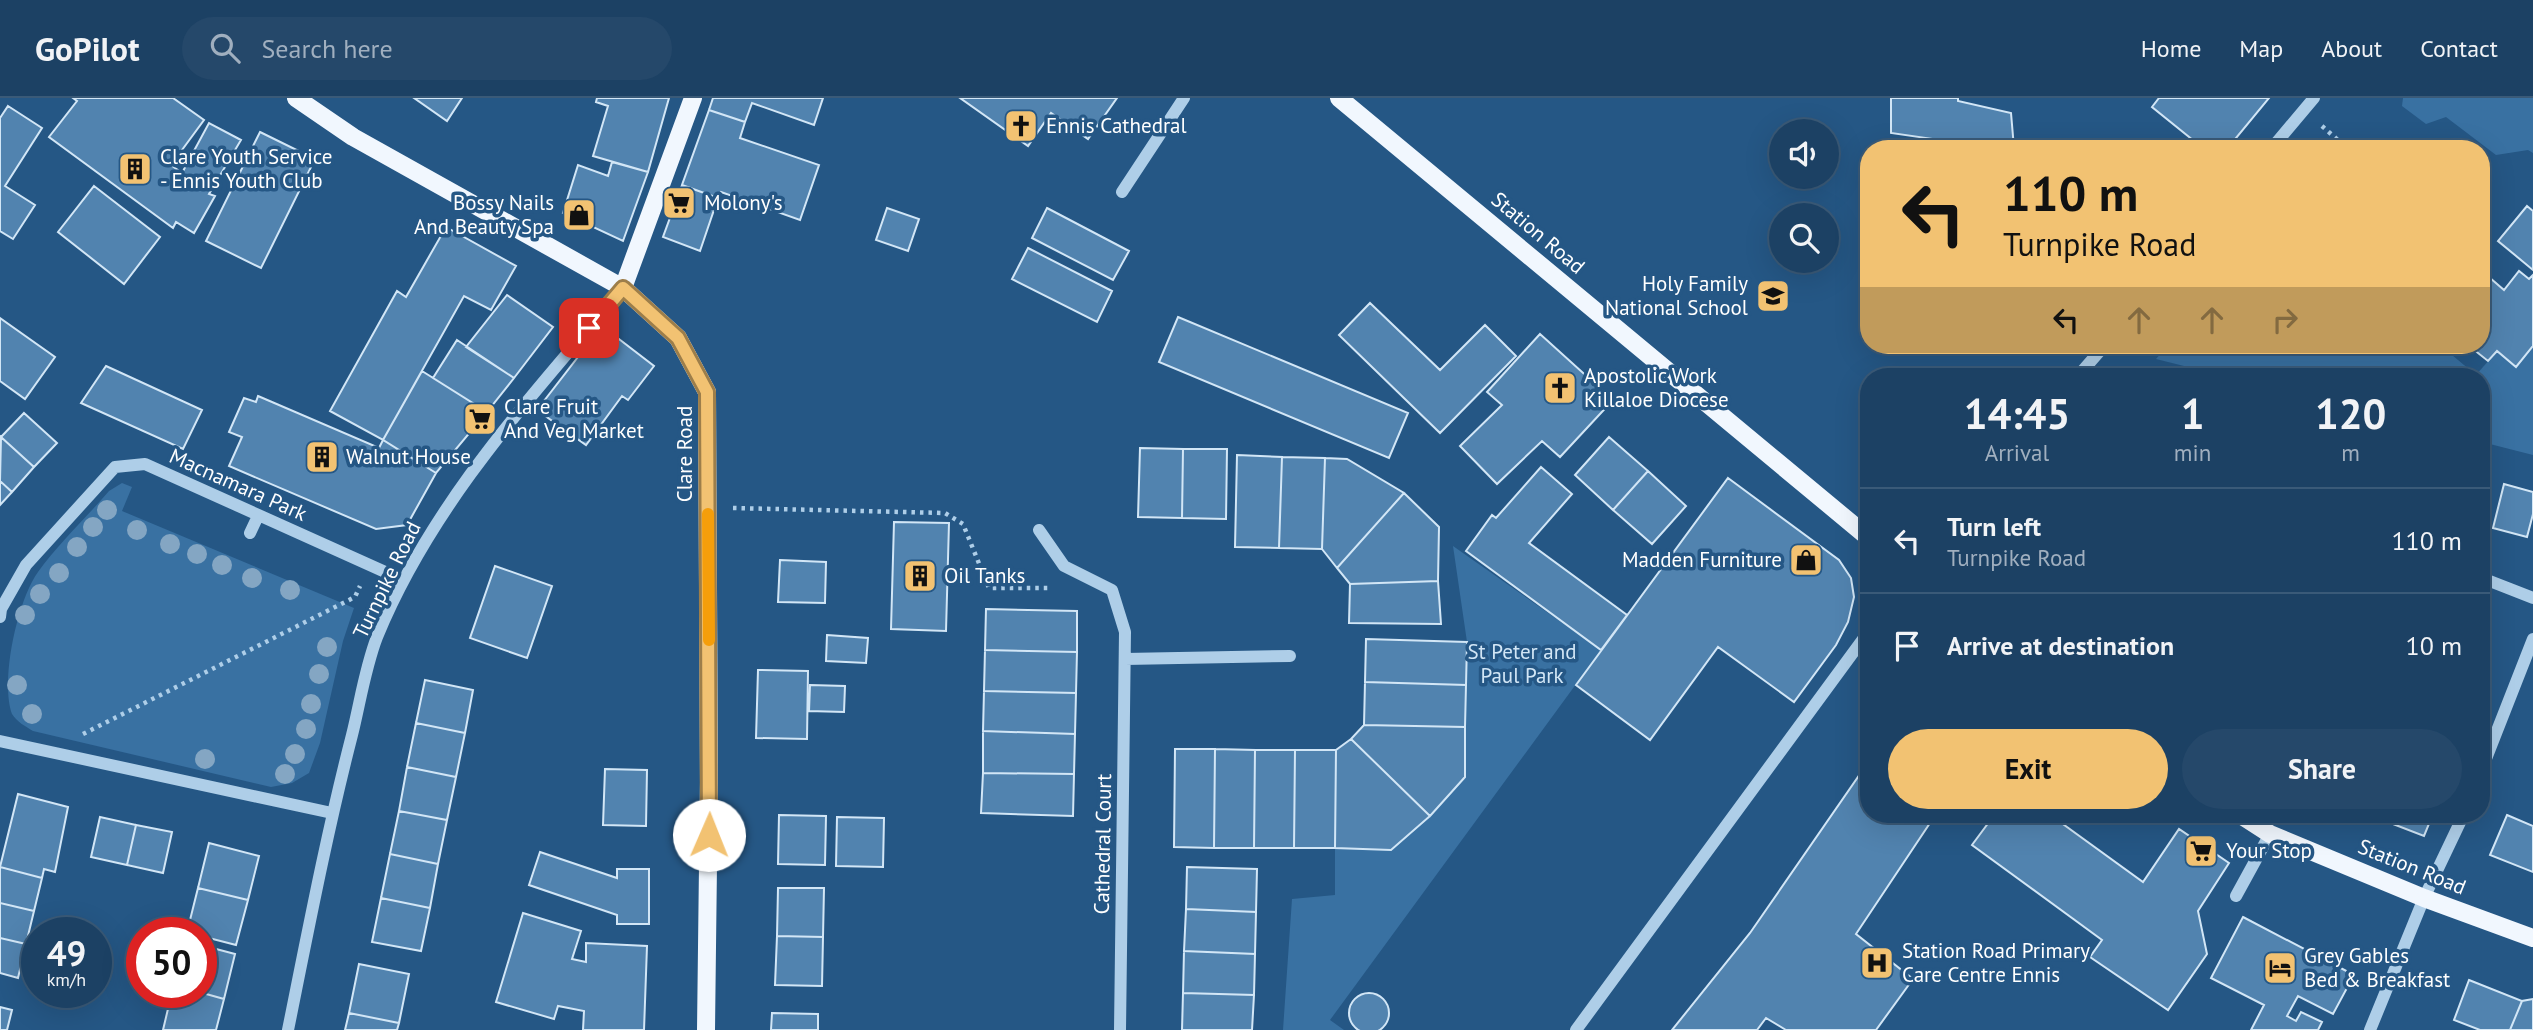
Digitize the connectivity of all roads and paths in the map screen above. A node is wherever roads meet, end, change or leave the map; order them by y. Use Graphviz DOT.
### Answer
graph roads {
  1 [pos="296,98"];
  2 [pos="693,98"];
  3 [pos="1184,98"];
  4 [pos="1339,98"];
  5 [pos="2314,98"];
  6 [pos="2304,110"];
  7 [pos="2279,140"];
  8 [pos="2338,140"];
  9 [pos="1122,192"];
  10 [pos="623,288"];
  11 [pos="2097,354"];
  12 [pos="2085,368"];
  13 [pos="708,507"];
  14 [pos="258,516"];
  15 [pos="1039,530"];
  16 [pos="1860,531"];
  17 [pos="250,533"];
  18 [pos="369,566"];
  19 [pos="1064,566"];
  20 [pos="403,580"];
  21 [pos="2490,581"];
  22 [pos="2533,598"];
  23 [pos="0,617"];
  24 [pos="2533,639"];
  25 [pos="1860,643"];
  26 [pos="1290,656"];
  27 [pos="1125,659"];
  28 [pos="0,741"];
  29 [pos="2490,749"];
  30 [pos="66,756"];
  31 [pos="332,813"];
  32 [pos="2253,823"];
  33 [pos="2460,823"];
  34 [pos="2270,834"];
  35 [pos="2236,896"];
  36 [pos="2424,898"];
  37 [pos="2533,939"];
  38 [pos="288,1030"];
  39 [pos="706,1030"];
  40 [pos="1120,1030"];
  41 [pos="1576,1030"];
  42 [pos="2370,1030"];
  1 -- 10 [label="main road, Clare Road"];
  2 -- 10 [label="main road"];
  3 -- 9 [label="street"];
  4 -- 16 [label="main road, Station Road"];
  5 -- 6 [label="street"];
  6 -- 7 [label="street"];
  6 -- 8 [label="path"];
  10 -- 13 [label="main road, Clare Road"];
  10 -- 20 [label="street, Turnpike Road"];
  11 -- 12 [label="street"];
  13 -- 19 [label="path"];
  13 -- 39 [label="main road, Clare Road"];
  14 -- 17 [label="street"];
  14 -- 18 [label="street, Macnamara Park"];
  14 -- 23 [label="street, Macnamara Park"];
  15 -- 19 [label="street, Cathedral Court"];
  18 -- 20 [label="street, Macnamara Park"];
  18 -- 30 [label="path"];
  19 -- 27 [label="street, Cathedral Court"];
  20 -- 31 [label="street, Turnpike Road"];
  21 -- 22 [label="street"];
  24 -- 29 [label="street"];
  25 -- 41 [label="street"];
  26 -- 27 [label="street"];
  27 -- 40 [label="street, Cathedral Court"];
  28 -- 30 [label="street"];
  30 -- 31 [label="street"];
  31 -- 38 [label="street, Turnpike Road"];
  32 -- 34 [label="main road, Station Road"];
  33 -- 36 [label="street"];
  34 -- 35 [label="street"];
  34 -- 36 [label="main road, Station Road"];
  36 -- 37 [label="main road, Station Road"];
  36 -- 42 [label="street"];
}
